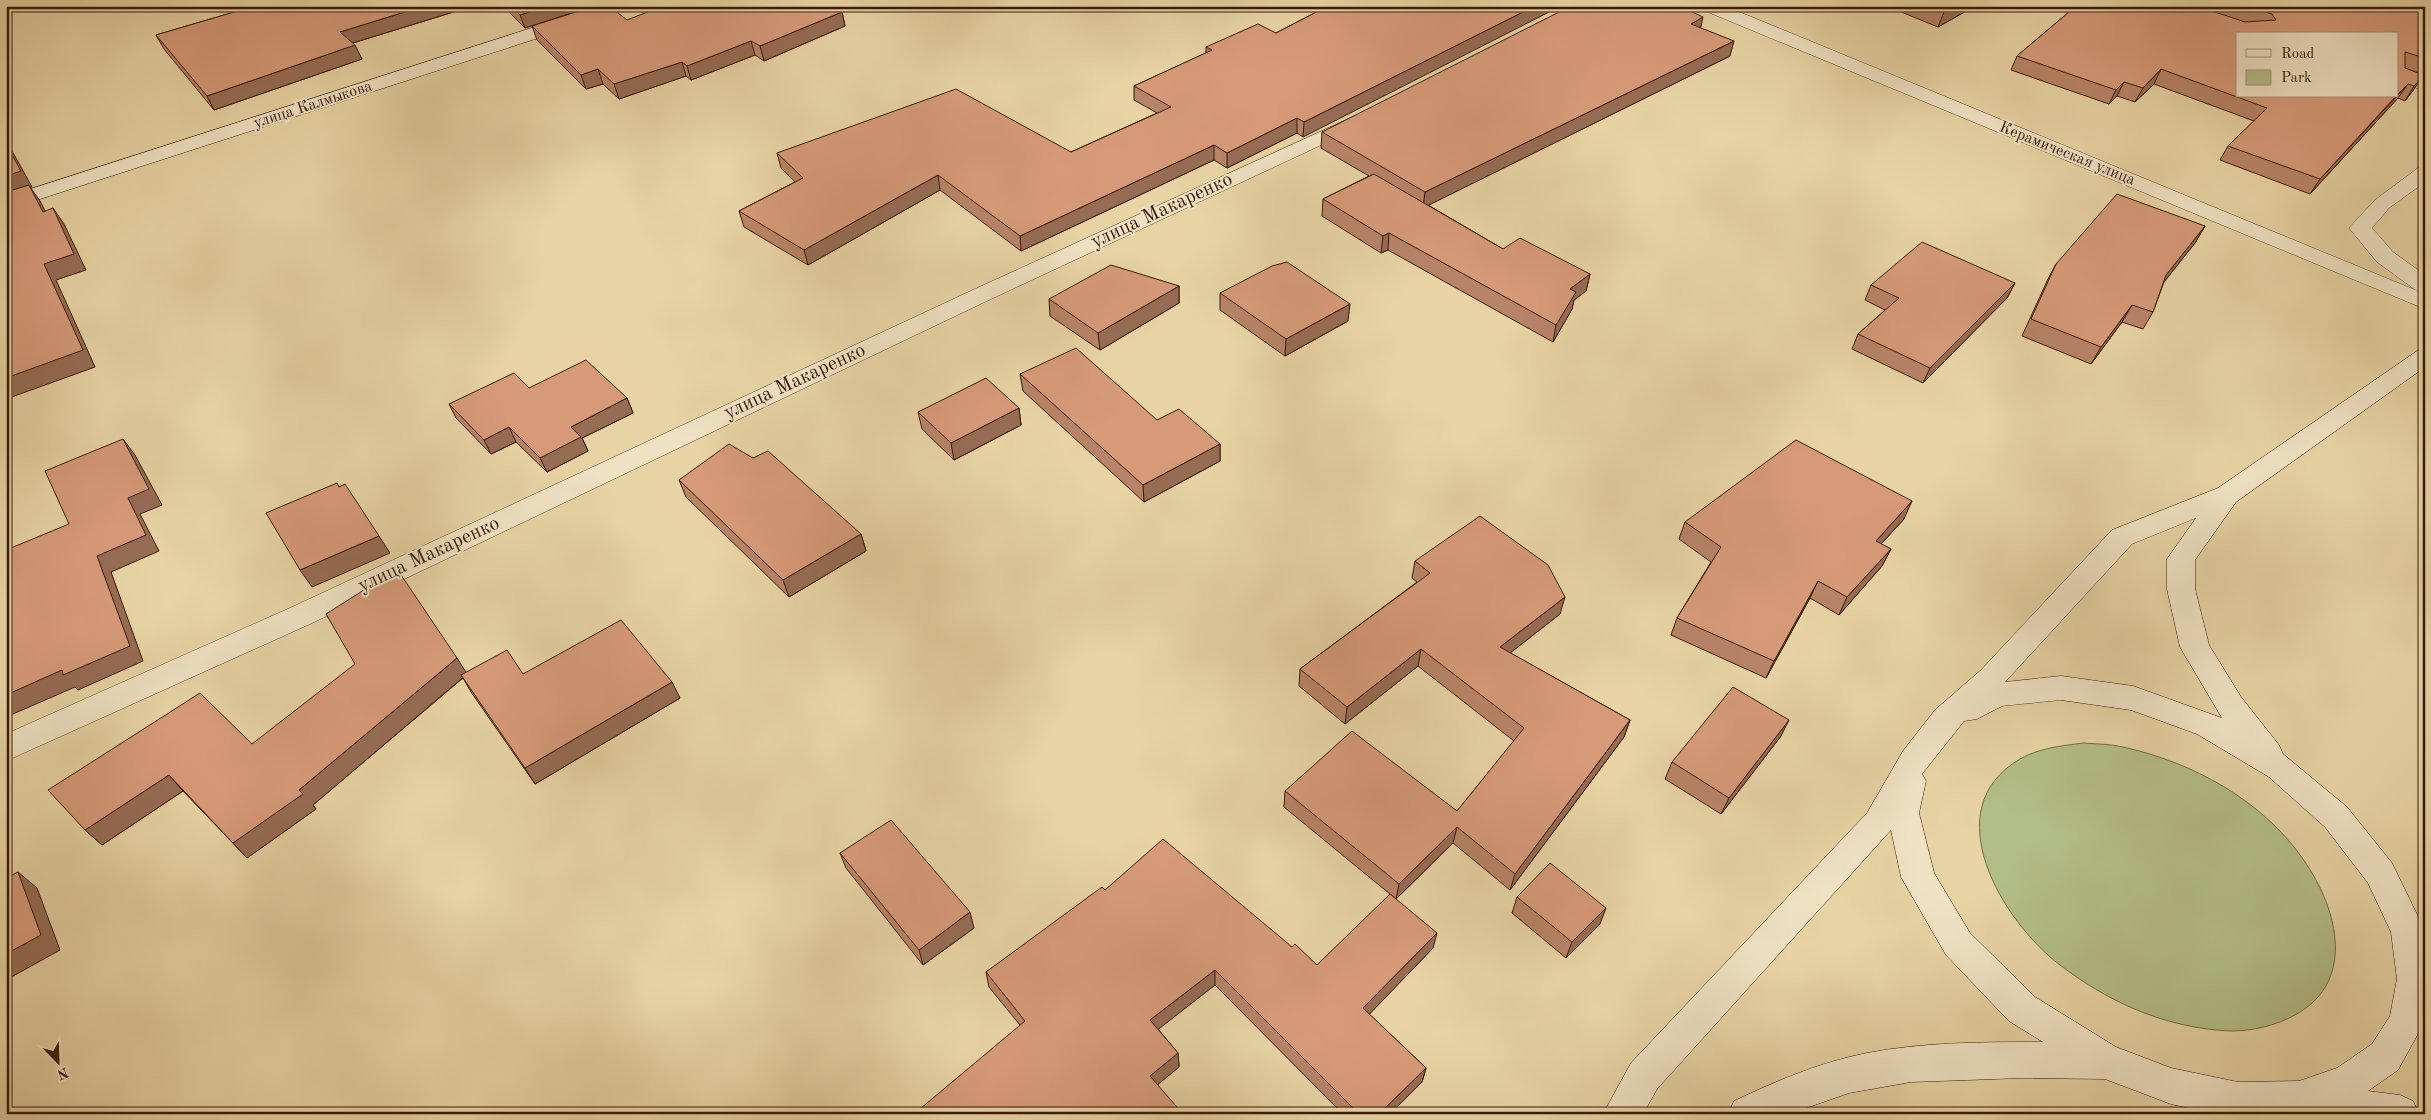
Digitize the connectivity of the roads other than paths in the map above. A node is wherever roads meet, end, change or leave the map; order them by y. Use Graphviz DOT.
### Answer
graph roads {
  1 [pos="619,6"];
  2 [pos="1709,6"];
  3 [pos="2398,74"];
  4 [pos="2425,85"];
  5 [pos="1379,110"];
  6 [pos="2425,172"];
  7 [pos="6,204"];
  8 [pos="2425,286"];
  9 [pos="2425,302"];
  10 [pos="2425,356"];
  11 [pos="2227,495"];
  12 [pos="1946,719"];
  13 [pos="6,748"];
  14 [pos="1914,760"];
  15 [pos="2280,768"];
  16 [pos="2416,941"];
  17 [pos="2105,1061"];
  18 [pos="2299,1099"];
  19 [pos="1622,1114"];
  20 [pos="1746,1114"];
  21 [pos="2400,1114"];
  1 -- 7 [label="street, улица Калмыкова"];
  2 -- 9 [label="street, Керамическая улица"];
  3 -- 4 [label="street"];
  5 -- 13 [label="street, улица Макаренко"];
  6 -- 8 [label="street"];
  10 -- 11 [label="street"];
  11 -- 12 [label="street"];
  11 -- 15 [label="street"];
  12 -- 14 [label="street"];
  12 -- 15 [label="street"];
  14 -- 17 [label="street"];
  14 -- 19 [label="street"];
  15 -- 16 [label="street"];
  16 -- 18 [label="street"];
  17 -- 18 [label="street"];
  17 -- 20 [label="street"];
  18 -- 21 [label="street"];
}
